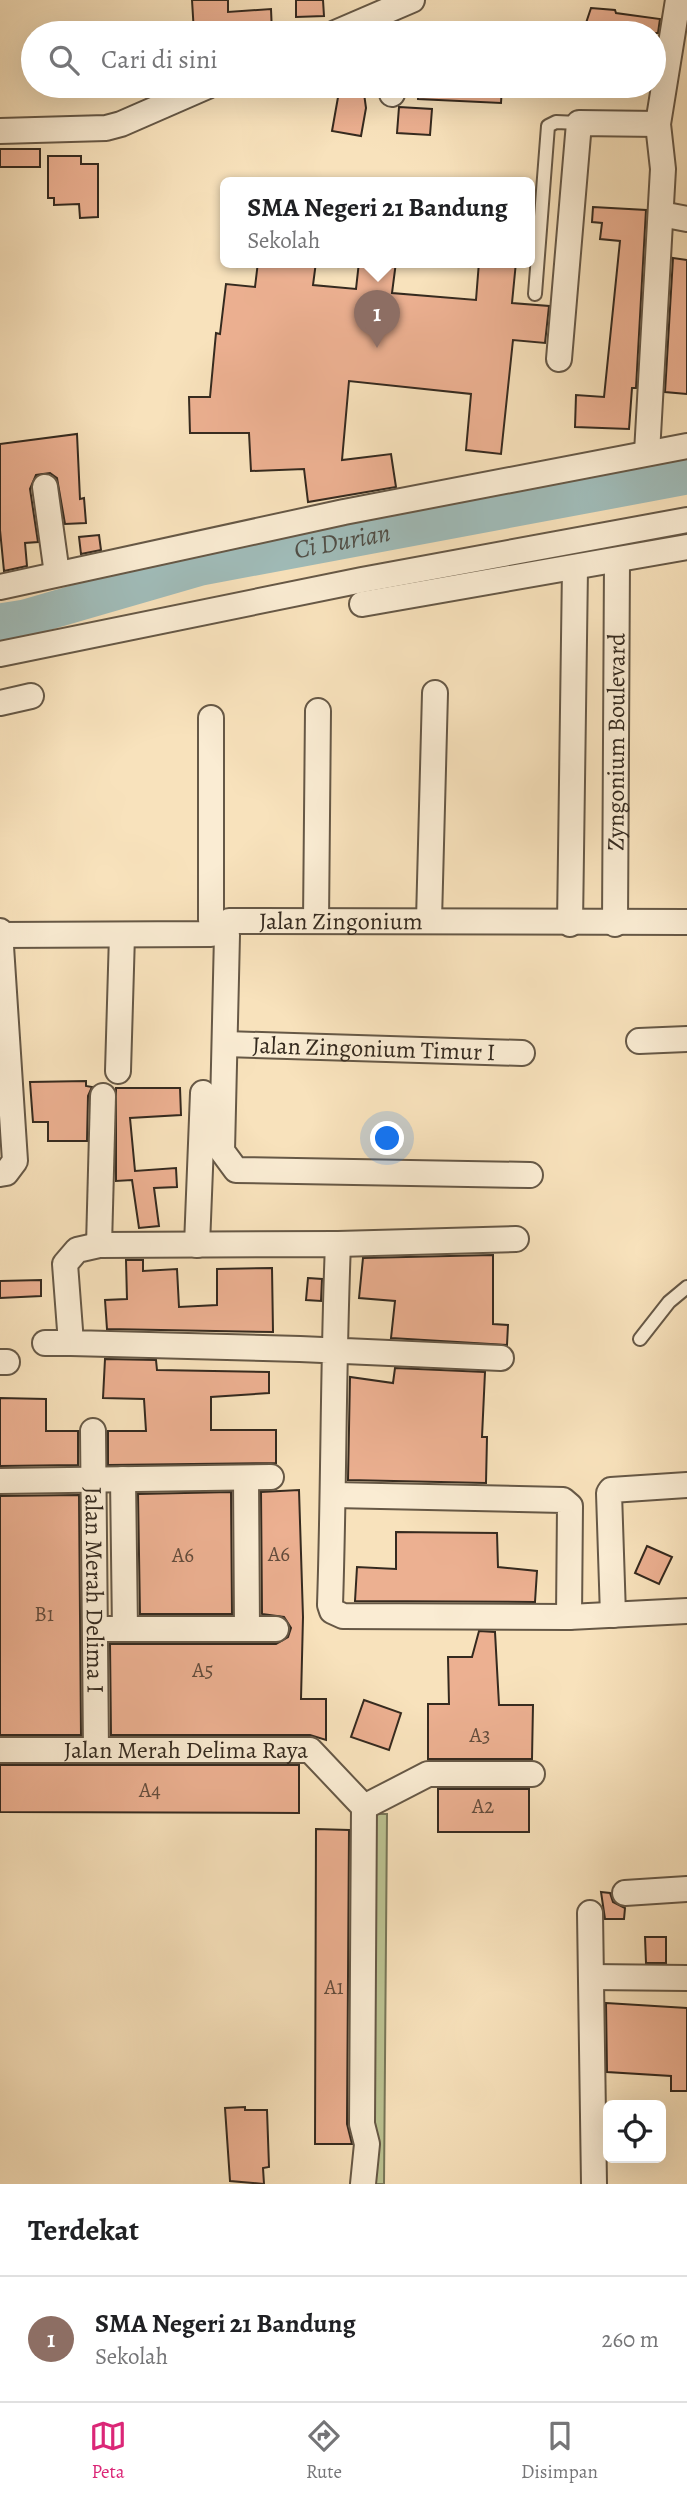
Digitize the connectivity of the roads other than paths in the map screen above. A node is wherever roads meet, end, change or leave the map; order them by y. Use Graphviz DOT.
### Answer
graph roads {
  1 [pos="412,0"];
  2 [pos="678,0"];
  3 [pos="377,16"];
  4 [pos="666,71"];
  5 [pos="181,98"];
  6 [pos="661,98"];
  7 [pos="579,123"];
  8 [pos="657,124"];
  9 [pos="0,131"];
  10 [pos="661,214"];
  11 [pos="687,219"];
  12 [pos="536,294"];
  13 [pos="559,359"];
  14 [pos="687,446"];
  15 [pos="647,453"];
  16 [pos="45,487"];
  17 [pos="687,520"];
  18 [pos="687,547"];
  19 [pos="617,561"];
  20 [pos="575,568"];
  21 [pos="57,574"];
  22 [pos="0,587"];
  23 [pos="362,604"];
  24 [pos="0,654"];
  25 [pos="435,693"];
  26 [pos="31,696"];
  27 [pos="0,703"];
  28 [pos="318,711"];
  29 [pos="211,718"];
  30 [pos="429,920"];
  31 [pos="316,921"];
  32 [pos="687,922"];
  33 [pos="590,924"];
  34 [pos="220,928"];
  35 [pos="4,934"];
  36 [pos="122,935"];
  37 [pos="687,1039"];
  38 [pos="639,1041"];
  39 [pos="225,1044"];
  40 [pos="522,1053"];
  41 [pos="118,1071"];
  42 [pos="202,1093"];
  43 [pos="103,1096"];
  44 [pos="0,1174"];
  45 [pos="530,1175"];
  46 [pos="516,1239"];
  47 [pos="338,1244"];
  48 [pos="99,1245"];
  49 [pos="197,1245"];
  50 [pos="687,1287"];
  51 [pos="640,1339"];
  52 [pos="45,1343"];
  53 [pos="71,1343"];
  54 [pos="334,1350"];
  55 [pos="501,1358"];
  56 [pos="93,1431"];
  57 [pos="271,1477"];
  58 [pos="246,1478"];
  59 [pos="93,1479"];
  60 [pos="123,1479"];
  61 [pos="0,1481"];
  62 [pos="687,1485"];
  63 [pos="334,1495"];
  64 [pos="687,1611"];
  65 [pos="614,1615"];
  66 [pos="569,1617"];
  67 [pos="247,1628"];
  68 [pos="95,1629"];
  69 [pos="125,1629"];
  70 [pos="276,1629"];
  71 [pos="96,1749"];
  72 [pos="0,1750"];
  73 [pos="532,1774"];
  74 [pos="364,1807"];
  75 [pos="687,1889"];
  76 [pos="625,1893"];
  77 [pos="590,1913"];
  78 [pos="591,1977"];
  79 [pos="687,1978"];
  80 [pos="361,2175"];
  81 [pos="594,2184"];
  1 -- 3 [label="street"];
  2 -- 4 [label="street"];
  5 -- 9 [label="street"];
  6 -- 8 [label="street"];
  7 -- 8 [label="street"];
  7 -- 12 [label="lane"];
  7 -- 13 [label="street"];
  8 -- 10 [label="street"];
  10 -- 11 [label="street"];
  10 -- 15 [label="street"];
  14 -- 15 [label="street"];
  15 -- 21 [label="street"];
  16 -- 21 [label="street"];
  17 -- 24 [label="street"];
  18 -- 19 [label="street"];
  19 -- 20 [label="street"];
  19 -- 33 [label="street, Zyngonium Boulevard"];
  20 -- 23 [label="street"];
  20 -- 33 [label="street, Zyngonium Boulevard"];
  21 -- 22 [label="street"];
  25 -- 30 [label="street"];
  26 -- 27 [label="street"];
  28 -- 31 [label="street"];
  29 -- 34 [label="street"];
  30 -- 31 [label="street, Jalan Zingonium"];
  30 -- 33 [label="street, Jalan Zingonium"];
  31 -- 34 [label="street, Jalan Zingonium"];
  32 -- 33 [label="street, Jalan Zingonium"];
  34 -- 36 [label="street, Jalan Zingonium"];
  34 -- 39 [label="street"];
  35 -- 36 [label="street, Jalan Zingonium"];
  35 -- 44 [label="street"];
  36 -- 41 [label="street"];
  37 -- 38 [label="street"];
  39 -- 40 [label="street, Jalan Zingonium Timur I"];
  39 -- 45 [label="street"];
  42 -- 49 [label="street"];
  43 -- 48 [label="street"];
  46 -- 47 [label="street"];
  47 -- 49 [label="street"];
  47 -- 54 [label="street"];
  48 -- 49 [label="street"];
  48 -- 53 [label="street"];
  50 -- 51 [label="lane"];
  52 -- 53 [label="street"];
  53 -- 54 [label="street"];
  54 -- 55 [label="street"];
  54 -- 63 [label="street"];
  56 -- 59 [label="street, Jalan Merah Delima I"];
  57 -- 58 [label="street"];
  58 -- 60 [label="street"];
  58 -- 67 [label="street"];
  59 -- 60 [label="street"];
  59 -- 61 [label="street"];
  59 -- 68 [label="street, Jalan Merah Delima I"];
  60 -- 69 [label="street"];
  62 -- 65 [label="street"];
  63 -- 66 [label="street"];
  63 -- 66 [label="street"];
  64 -- 65 [label="street"];
  65 -- 66 [label="street"];
  67 -- 69 [label="street"];
  67 -- 70 [label="street"];
  68 -- 69 [label="street"];
  68 -- 71 [label="street, Jalan Merah Delima I"];
  71 -- 72 [label="street, Jalan Merah Delima Raya"];
  71 -- 74 [label="street, Jalan Merah Delima Raya"];
  73 -- 74 [label="street"];
  74 -- 80 [label="street"];
  75 -- 76 [label="street"];
  77 -- 78 [label="street"];
  78 -- 79 [label="street"];
  78 -- 81 [label="street"];
}
